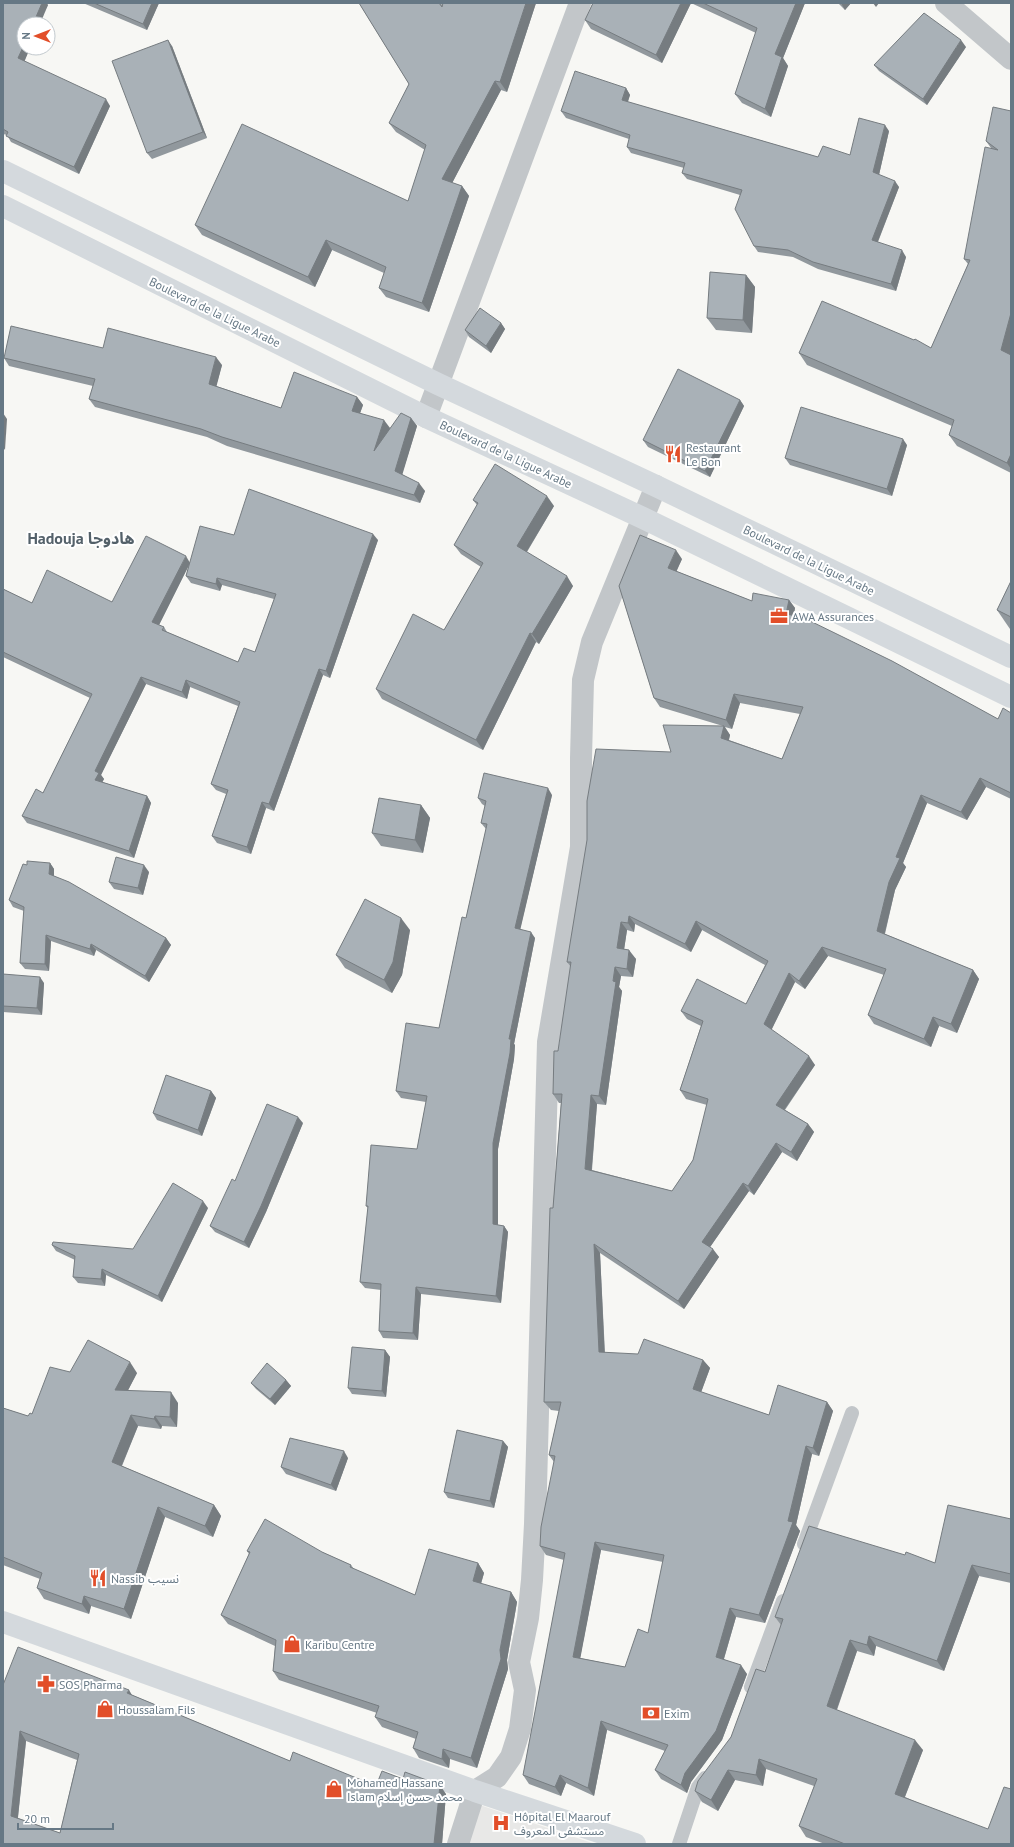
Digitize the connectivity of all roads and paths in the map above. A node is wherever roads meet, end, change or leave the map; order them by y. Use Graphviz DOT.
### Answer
graph roads {
  1 [pos="580,3"];
  2 [pos="946,3"];
  3 [pos="1011,59"];
  4 [pos="3,171"];
  5 [pos="3,206"];
  6 [pos="438,384"];
  7 [pos="426,416"];
  8 [pos="656,486"];
  9 [pos="643,518"];
  10 [pos="1011,657"];
  11 [pos="1011,697"];
  12 [pos="852,1413"];
  13 [pos="798,1560"];
  14 [pos="787,1590"];
  15 [pos="3,1622"];
  16 [pos="746,1700"];
  17 [pos="712,1769"];
  18 [pos="476,1791"];
  19 [pos="458,1844"];
  20 [pos="635,1844"];
  21 [pos="679,1844"];
  1 -- 6 [label="street"];
  2 -- 3 [label="street"];
  4 -- 6 [label="main road, Boulevard de la Ligue Arabe"];
  5 -- 7 [label="main road, Boulevard de la Ligue Arabe"];
  6 -- 7 [label="street"];
  6 -- 8 [label="main road, Boulevard de la Ligue Arabe"];
  7 -- 9 [label="main road, Boulevard de la Ligue Arabe"];
  8 -- 9 [label="street"];
  8 -- 10 [label="main road, Boulevard de la Ligue Arabe"];
  9 -- 11 [label="main road, Boulevard de la Ligue Arabe"];
  9 -- 18 [label="street"];
  12 -- 13 [label="lane"];
  14 -- 16 [label="lane"];
  15 -- 18 [label="main road"];
  17 -- 21 [label="lane"];
  18 -- 19 [label="street"];
  18 -- 20 [label="main road"];
}
